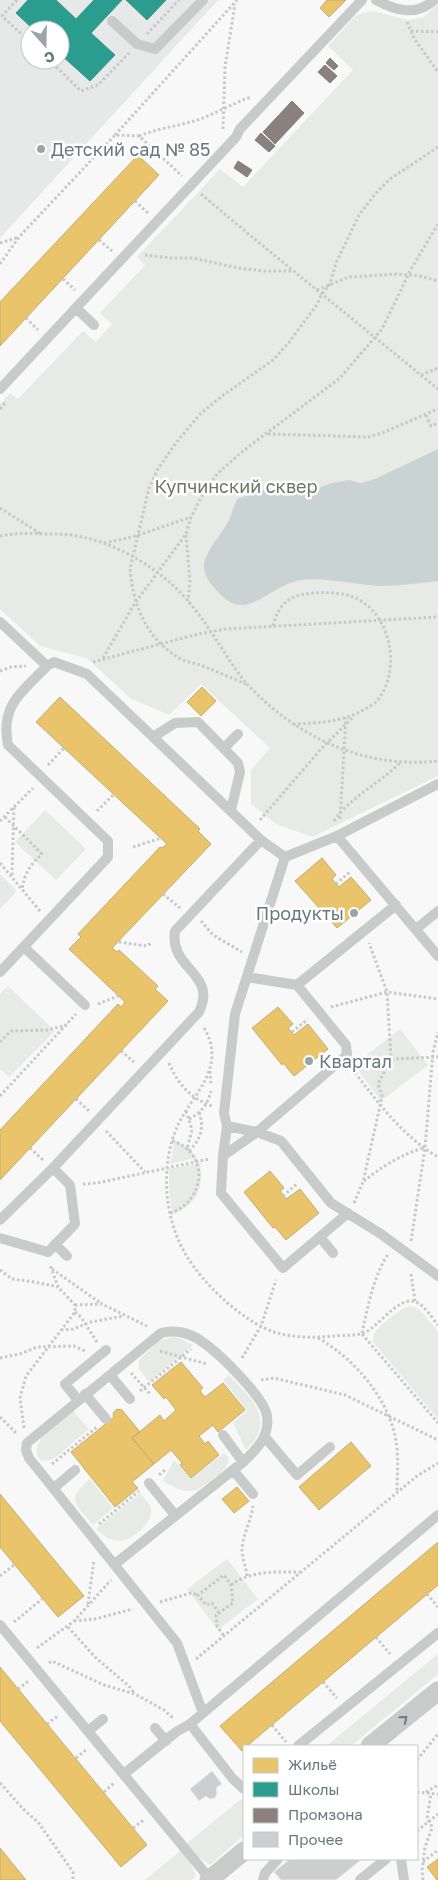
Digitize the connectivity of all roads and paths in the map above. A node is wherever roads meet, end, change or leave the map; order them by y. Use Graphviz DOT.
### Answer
graph roads {
  1 [pos="17,0"];
  2 [pos="203,0"];
  3 [pos="362,0"];
  4 [pos="376,0"];
  5 [pos="434,0"];
  6 [pos="236,2"];
  7 [pos="405,19"];
  8 [pos="112,21"];
  9 [pos="410,31"];
  10 [pos="438,32"];
  11 [pos="20,33"];
  12 [pos="60,70"];
  13 [pos="438,72"];
  14 [pos="82,91"];
  15 [pos="258,94"];
  16 [pos="224,108"];
  17 [pos="223,132"];
  18 [pos="115,135"];
  19 [pos="139,136"];
  20 [pos="438,147"];
  21 [pos="191,185"];
  22 [pos="438,224"];
  23 [pos="19,237"];
  24 [pos="0,243"];
  25 [pos="128,252"];
  26 [pos="0,255"];
  27 [pos="4,257"];
  28 [pos="0,264"];
  29 [pos="293,271"];
  30 [pos="408,275"];
  31 [pos="438,281"];
  32 [pos="330,284"];
  33 [pos="316,290"];
  34 [pos="322,294"];
  35 [pos="76,308"];
  36 [pos="94,324"];
  37 [pos="374,337"];
  38 [pos="438,368"];
  39 [pos="421,375"];
  40 [pos="438,389"];
  41 [pos="0,390"];
  42 [pos="438,409"];
  43 [pos="426,415"];
  44 [pos="438,423"];
  45 [pos="267,434"];
  46 [pos="0,508"];
  47 [pos="191,517"];
  48 [pos="42,534"];
  49 [pos="186,534"];
  50 [pos="0,536"];
  51 [pos="136,536"];
  52 [pos="103,543"];
  53 [pos="132,555"];
  54 [pos="157,572"];
  55 [pos="188,601"];
  56 [pos="135,603"];
  57 [pos="438,617"];
  58 [pos="379,620"];
  59 [pos="0,622"];
  60 [pos="273,626"];
  61 [pos="210,632"];
  62 [pos="160,644"];
  63 [pos="103,658"];
  64 [pos="47,666"];
  65 [pos="78,669"];
  66 [pos="0,671"];
  67 [pos="246,684"];
  68 [pos="356,715"];
  69 [pos="346,718"];
  70 [pos="293,724"];
  71 [pos="345,724"];
  72 [pos="238,734"];
  73 [pos="153,737"];
  74 [pos="327,743"];
  75 [pos="64,748"];
  76 [pos="224,748"];
  77 [pos="344,750"];
  78 [pos="438,761"];
  79 [pos="400,762"];
  80 [pos="40,776"];
  81 [pos="438,784"];
  82 [pos="114,794"];
  83 [pos="14,808"];
  84 [pos="231,810"];
  85 [pos="340,811"];
  86 [pos="96,812"];
  87 [pos="5,816"];
  88 [pos="0,821"];
  89 [pos="13,825"];
  90 [pos="252,831"];
  91 [pos="338,836"];
  92 [pos="161,838"];
  93 [pos="261,840"];
  94 [pos="134,847"];
  95 [pos="285,857"];
  96 [pos="0,863"];
  97 [pos="12,875"];
  98 [pos="22,890"];
  99 [pos="164,894"];
  100 [pos="396,905"];
  101 [pos="438,911"];
  102 [pos="187,912"];
  103 [pos="49,921"];
  104 [pos="416,929"];
  105 [pos="364,930"];
  106 [pos="119,942"];
  107 [pos="151,943"];
  108 [pos="24,947"];
  109 [pos="438,956"];
  110 [pos="253,958"];
  111 [pos="0,972"];
  112 [pos="247,977"];
  113 [pos="297,985"];
  114 [pos="387,992"];
  115 [pos="118,996"];
  116 [pos="438,1000"];
  117 [pos="98,1004"];
  118 [pos="85,1005"];
  119 [pos="319,1011"];
  120 [pos="196,1017"];
  121 [pos="67,1025"];
  122 [pos="292,1032"];
  123 [pos="438,1032"];
  124 [pos="0,1042"];
  125 [pos="121,1051"];
  126 [pos="162,1052"];
  127 [pos="436,1057"];
  128 [pos="391,1059"];
  129 [pos="137,1064"];
  130 [pos="210,1071"];
  131 [pos="0,1096"];
  132 [pos="194,1097"];
  133 [pos="206,1104"];
  134 [pos="380,1106"];
  135 [pos="186,1110"];
  136 [pos="225,1110"];
  137 [pos="199,1112"];
  138 [pos="189,1119"];
  139 [pos="96,1122"];
  140 [pos="227,1126"];
  141 [pos="257,1132"];
  142 [pos="172,1141"];
  143 [pos="30,1148"];
  144 [pos="424,1148"];
  145 [pos="188,1150"];
  146 [pos="223,1156"];
  147 [pos="438,1157"];
  148 [pos="196,1162"];
  149 [pos="49,1165"];
  150 [pos="168,1167"];
  151 [pos="145,1172"];
  152 [pos="363,1182"];
  153 [pos="70,1185"];
  154 [pos="170,1213"];
  155 [pos="348,1213"];
  156 [pos="0,1220"];
  157 [pos="413,1226"];
  158 [pos="320,1237"];
  159 [pos="0,1238"];
  160 [pos="394,1244"];
  161 [pos="51,1248"];
  162 [pos="333,1254"];
  163 [pos="409,1255"];
  164 [pos="67,1256"];
  165 [pos="50,1268"];
  166 [pos="283,1268"];
  167 [pos="0,1270"];
  168 [pos="438,1276"];
  169 [pos="58,1287"];
  170 [pos="414,1301"];
  171 [pos="102,1304"];
  172 [pos="75,1305"];
  173 [pos="75,1312"];
  174 [pos="124,1316"];
  175 [pos="86,1324"];
  176 [pos="438,1324"];
  177 [pos="261,1326"];
  178 [pos="61,1330"];
  179 [pos="161,1333"];
  180 [pos="362,1334"];
  181 [pos="316,1338"];
  182 [pos="47,1348"];
  183 [pos="102,1353"];
  184 [pos="0,1358"];
  185 [pos="123,1364"];
  186 [pos="235,1372"];
  187 [pos="110,1375"];
  188 [pos="246,1384"];
  189 [pos="151,1395"];
  190 [pos="82,1397"];
  191 [pos="130,1399"];
  192 [pos="388,1416"];
  193 [pos="0,1417"];
  194 [pos="106,1419"];
  195 [pos="438,1422"];
  196 [pos="223,1435"];
  197 [pos="264,1436"];
  198 [pos="438,1440"];
  199 [pos="27,1443"];
  200 [pos="330,1447"];
  201 [pos="243,1462"];
  202 [pos="438,1463"];
  203 [pos="166,1469"];
  204 [pos="75,1470"];
  205 [pos="233,1470"];
  206 [pos="149,1483"];
  207 [pos="54,1488"];
  208 [pos="397,1493"];
  209 [pos="253,1494"];
  210 [pos="175,1515"];
  211 [pos="438,1515"];
  212 [pos="90,1532"];
  213 [pos="14,1565"];
  214 [pos="117,1568"];
  215 [pos="301,1572"];
  216 [pos="0,1576"];
  217 [pos="247,1576"];
  218 [pos="231,1585"];
  219 [pos="427,1594"];
  220 [pos="198,1595"];
  221 [pos="42,1599"];
  222 [pos="88,1604"];
  223 [pos="147,1605"];
  224 [pos="438,1607"];
  225 [pos="219,1613"];
  226 [pos="74,1621"];
  227 [pos="2,1627"];
  228 [pos="68,1627"];
  229 [pos="438,1633"];
  230 [pos="224,1636"];
  231 [pos="376,1637"];
  232 [pos="26,1656"];
  233 [pos="399,1664"];
  234 [pos="186,1667"];
  235 [pos="37,1669"];
  236 [pos="323,1682"];
  237 [pos="438,1691"];
  238 [pos="135,1694"];
  239 [pos="346,1708"];
  240 [pos="203,1712"];
  241 [pos="103,1719"];
  242 [pos="272,1725"];
  243 [pos="186,1727"];
  244 [pos="156,1728"];
  245 [pos="88,1731"];
  246 [pos="438,1734"];
  247 [pos="166,1741"];
  248 [pos="289,1745"];
  249 [pos="299,1745"];
  250 [pos="371,1745"];
  251 [pos="418,1759"];
  252 [pos="124,1774"];
  253 [pos="0,1783"];
  254 [pos="438,1785"];
  255 [pos="243,1787"];
  256 [pos="418,1792"];
  257 [pos="426,1792"];
  258 [pos="431,1793"];
  259 [pos="438,1794"];
  260 [pos="438,1814"];
  261 [pos="429,1821"];
  262 [pos="418,1830"];
  263 [pos="438,1850"];
  264 [pos="243,1852"];
  265 [pos="277,1860"];
  266 [pos="385,1860"];
  267 [pos="401,1860"];
  268 [pos="422,1862"];
  269 [pos="73,1880"];
  270 [pos="209,1880"];
  271 [pos="263,1880"];
  272 [pos="360,1880"];
  273 [pos="404,1880"];
  274 [pos="423,1880"];
  1 -- 11 [label="path"];
  2 -- 8 [label="lane"];
  3 -- 21 [label="lane"];
  4 -- 5 [label="lane"];
  6 -- 16 [label="path"];
  6 -- 18 [label="path"];
  7 -- 9 [label="path"];
  9 -- 10 [label="path"];
  9 -- 13 [label="path"];
  12 -- 14 [label="path"];
  15 -- 16 [label="path"];
  16 -- 17 [label="path"];
  16 -- 19 [label="path"];
  18 -- 19 [label="path"];
  18 -- 23 [label="path"];
  19 -- 21 [label="path"];
  20 -- 32 [label="path"];
  21 -- 25 [label="lane"];
  21 -- 29 [label="path"];
  22 -- 30 [label="path"];
  23 -- 24 [label="path"];
  23 -- 27 [label="path"];
  25 -- 29 [label="path"];
  25 -- 35 [label="lane"];
  26 -- 27 [label="path"];
  27 -- 28 [label="path"];
  29 -- 33 [label="path"];
  30 -- 31 [label="path"];
  30 -- 32 [label="path"];
  30 -- 37 [label="path"];
  32 -- 33 [label="path"];
  32 -- 34 [label="path"];
  33 -- 34 [label="path"];
  34 -- 37 [label="path"];
  34 -- 51 [label="path"];
  35 -- 36 [label="lane"];
  35 -- 41 [label="lane"];
  37 -- 39 [label="path"];
  37 -- 45 [label="path"];
  38 -- 39 [label="path"];
  39 -- 40 [label="path"];
  42 -- 43 [label="path"];
  43 -- 44 [label="path"];
  43 -- 45 [label="path"];
  45 -- 47 [label="path"];
  46 -- 48 [label="path"];
  47 -- 49 [label="path"];
  47 -- 51 [label="path"];
  48 -- 50 [label="path"];
  48 -- 52 [label="path"];
  49 -- 54 [label="path"];
  49 -- 55 [label="path"];
  51 -- 52 [label="path"];
  51 -- 53 [label="path"];
  52 -- 53 [label="path"];
  53 -- 54 [label="path"];
  53 -- 56 [label="path"];
  54 -- 55 [label="path"];
  54 -- 56 [label="path"];
  55 -- 61 [label="path"];
  56 -- 62 [label="path"];
  56 -- 63 [label="path"];
  57 -- 58 [label="path"];
  58 -- 60 [label="path"];
  58 -- 60 [label="path"];
  58 -- 68 [label="path"];
  59 -- 64 [label="lane"];
  60 -- 61 [label="path"];
  61 -- 62 [label="path"];
  61 -- 67 [label="path"];
  62 -- 63 [label="path"];
  62 -- 67 [label="path"];
  63 -- 65 [label="path"];
  64 -- 65 [label="lane"];
  64 -- 66 [label="path"];
  64 -- 80 [label="lane"];
  65 -- 73 [label="lane"];
  67 -- 70 [label="path"];
  68 -- 69 [label="path"];
  68 -- 71 [label="path"];
  69 -- 70 [label="path"];
  69 -- 71 [label="path"];
  70 -- 74 [label="path"];
  71 -- 74 [label="path"];
  71 -- 77 [label="path"];
  72 -- 76 [label="lane"];
  73 -- 76 [label="lane"];
  73 -- 84 [label="lane"];
  74 -- 77 [label="path"];
  74 -- 90 [label="path"];
  75 -- 80 [label="path"];
  76 -- 84 [label="lane"];
  77 -- 79 [label="path"];
  77 -- 85 [label="path"];
  78 -- 79 [label="path"];
  79 -- 85 [label="path"];
  80 -- 83 [label="path"];
  80 -- 103 [label="lane"];
  81 -- 91 [label="lane"];
  82 -- 86 [label="path"];
  83 -- 87 [label="path"];
  83 -- 89 [label="path"];
  84 -- 90 [label="lane"];
  85 -- 91 [label="path"];
  87 -- 88 [label="path"];
  87 -- 89 [label="path"];
  89 -- 97 [label="path"];
  89 -- 98 [label="path"];
  90 -- 93 [label="lane"];
  91 -- 95 [label="lane"];
  91 -- 100 [label="lane"];
  92 -- 94 [label="path"];
  93 -- 95 [label="lane"];
  93 -- 102 [label="lane"];
  95 -- 110 [label="lane"];
  96 -- 97 [label="path"];
  97 -- 98 [label="path"];
  98 -- 103 [label="path"];
  99 -- 102 [label="path"];
  100 -- 104 [label="lane"];
  100 -- 105 [label="lane"];
  101 -- 104 [label="lane"];
  102 -- 110 [label="path"];
  102 -- 120 [label="lane"];
  103 -- 108 [label="lane"];
  104 -- 109 [label="lane"];
  105 -- 113 [label="lane"];
  105 -- 114 [label="path"];
  106 -- 107 [label="path"];
  108 -- 111 [label="lane"];
  108 -- 118 [label="lane"];
  110 -- 112 [label="lane"];
  112 -- 113 [label="lane"];
  112 -- 136 [label="lane"];
  113 -- 119 [label="lane"];
  114 -- 116 [label="path"];
  114 -- 119 [label="path"];
  114 -- 128 [label="path"];
  115 -- 117 [label="path"];
  118 -- 121 [label="path"];
  119 -- 122 [label="path"];
  119 -- 141 [label="lane"];
  120 -- 126 [label="lane"];
  120 -- 130 [label="path"];
  121 -- 124 [label="path"];
  121 -- 131 [label="path"];
  123 -- 127 [label="path"];
  125 -- 129 [label="path"];
  126 -- 132 [label="path"];
  126 -- 139 [label="lane"];
  127 -- 128 [label="path"];
  127 -- 144 [label="path"];
  128 -- 134 [label="path"];
  128 -- 134 [label="path"];
  130 -- 132 [label="path"];
  130 -- 133 [label="path"];
  132 -- 133 [label="path"];
  132 -- 135 [label="path"];
  133 -- 136 [label="path"];
  133 -- 137 [label="path"];
  134 -- 144 [label="path"];
  134 -- 152 [label="path"];
  135 -- 138 [label="path"];
  135 -- 142 [label="path"];
  136 -- 140 [label="lane"];
  137 -- 138 [label="path"];
  137 -- 145 [label="path"];
  138 -- 145 [label="path"];
  139 -- 149 [label="lane"];
  139 -- 151 [label="path"];
  140 -- 141 [label="lane"];
  140 -- 146 [label="lane"];
  141 -- 146 [label="lane"];
  141 -- 155 [label="lane"];
  142 -- 145 [label="path"];
  142 -- 150 [label="path"];
  143 -- 149 [label="path"];
  144 -- 147 [label="path"];
  144 -- 152 [label="path"];
  144 -- 157 [label="path"];
  145 -- 148 [label="path"];
  146 -- 148 [label="path"];
  146 -- 166 [label="lane"];
  148 -- 150 [label="path"];
  148 -- 154 [label="path"];
  149 -- 153 [label="lane"];
  149 -- 156 [label="lane"];
  150 -- 151 [label="path"];
  150 -- 154 [label="path"];
  151 -- 153 [label="path"];
  152 -- 155 [label="path"];
  153 -- 161 [label="lane"];
  154 -- 177 [label="path"];
  155 -- 158 [label="lane"];
  155 -- 160 [label="lane"];
  157 -- 160 [label="path"];
  157 -- 163 [label="path"];
  158 -- 162 [label="lane"];
  158 -- 166 [label="lane"];
  159 -- 161 [label="lane"];
  160 -- 163 [label="lane"];
  160 -- 180 [label="path"];
  161 -- 164 [label="lane"];
  161 -- 165 [label="path"];
  163 -- 168 [label="lane"];
  163 -- 170 [label="path"];
  165 -- 169 [label="path"];
  165 -- 171 [label="path"];
  166 -- 177 [label="path"];
  167 -- 169 [label="path"];
  169 -- 172 [label="path"];
  170 -- 176 [label="path"];
  170 -- 180 [label="path"];
  171 -- 172 [label="path"];
  171 -- 174 [label="path"];
  172 -- 173 [label="path"];
  173 -- 175 [label="path"];
  173 -- 178 [label="path"];
  174 -- 175 [label="path"];
  174 -- 179 [label="path"];
  175 -- 178 [label="path"];
  175 -- 183 [label="path"];
  177 -- 181 [label="path"];
  177 -- 186 [label="path"];
  178 -- 182 [label="path"];
  179 -- 185 [label="lane"];
  179 -- 186 [label="lane"];
  180 -- 181 [label="path"];
  180 -- 195 [label="path"];
  181 -- 192 [label="path"];
  182 -- 183 [label="path"];
  182 -- 184 [label="path"];
  182 -- 199 [label="path"];
  183 -- 190 [label="lane"];
  185 -- 187 [label="lane"];
  185 -- 189 [label="path"];
  186 -- 188 [label="lane"];
  187 -- 190 [label="lane"];
  187 -- 191 [label="lane"];
  188 -- 192 [label="path"];
  188 -- 197 [label="lane"];
  190 -- 194 [label="lane"];
  190 -- 199 [label="lane"];
  192 -- 198 [label="path"];
  192 -- 208 [label="path"];
  193 -- 199 [label="path"];
  196 -- 201 [label="lane"];
  197 -- 200 [label="lane"];
  197 -- 201 [label="lane"];
  199 -- 207 [label="lane"];
  201 -- 205 [label="lane"];
  202 -- 208 [label="path"];
  203 -- 206 [label="path"];
  204 -- 207 [label="lane"];
  205 -- 209 [label="lane"];
  205 -- 210 [label="lane"];
  206 -- 210 [label="lane"];
  206 -- 212 [label="path"];
  207 -- 212 [label="lane"];
  208 -- 215 [label="path"];
  209 -- 217 [label="path"];
  210 -- 214 [label="lane"];
  211 -- 240 [label="lane"];
  212 -- 214 [label="lane"];
  212 -- 222 [label="path"];
  213 -- 216 [label="path"];
  214 -- 222 [label="path"];
  214 -- 223 [label="lane"];
  215 -- 217 [label="path"];
  215 -- 230 [label="path"];
  217 -- 218 [label="path"];
  218 -- 220 [label="path"];
  218 -- 225 [label="path"];
  219 -- 224 [label="path"];
  220 -- 223 [label="path"];
  220 -- 225 [label="path"];
  221 -- 227 [label="path"];
  222 -- 226 [label="path"];
  223 -- 226 [label="path"];
  223 -- 234 [label="lane"];
  225 -- 230 [label="path"];
  226 -- 228 [label="path"];
  227 -- 232 [label="lane"];
  228 -- 232 [label="path"];
  228 -- 238 [label="path"];
  229 -- 233 [label="lane"];
  230 -- 234 [label="path"];
  231 -- 233 [label="path"];
  232 -- 235 [label="lane"];
  233 -- 239 [label="lane"];
  234 -- 240 [label="lane"];
  235 -- 238 [label="path"];
  235 -- 245 [label="lane"];
  236 -- 239 [label="path"];
  250 -- 237 [label="street, one-way"];
  238 -- 243 [label="path"];
  239 -- 249 [label="lane"];
  240 -- 243 [label="lane"];
  241 -- 245 [label="lane"];
  242 -- 248 [label="path"];
  243 -- 247 [label="lane"];
  243 -- 255 [label="lane"];
  244 -- 247 [label="lane"];
  245 -- 252 [label="lane"];
  246 -- 251 [label="path"];
  247 -- 252 [label="lane"];
  252 -- 270 [label="lane"];
  253 -- 269 [label="path"];
  254 -- 257 [label="path"];
  256 -- 257 [label="path"];
  257 -- 258 [label="path"];
  258 -- 259 [label="path"];
  258 -- 261 [label="path"];
  260 -- 261 [label="path"];
  261 -- 262 [label="path"];
  261 -- 268 [label="path"];
  263 -- 268 [label="path"];
  264 -- 270 [label="street"];
  265 -- 271 [label="lane"];
  266 -- 272 [label="lane"];
  267 -- 273 [label="lane"];
  268 -- 274 [label="path"];
}
